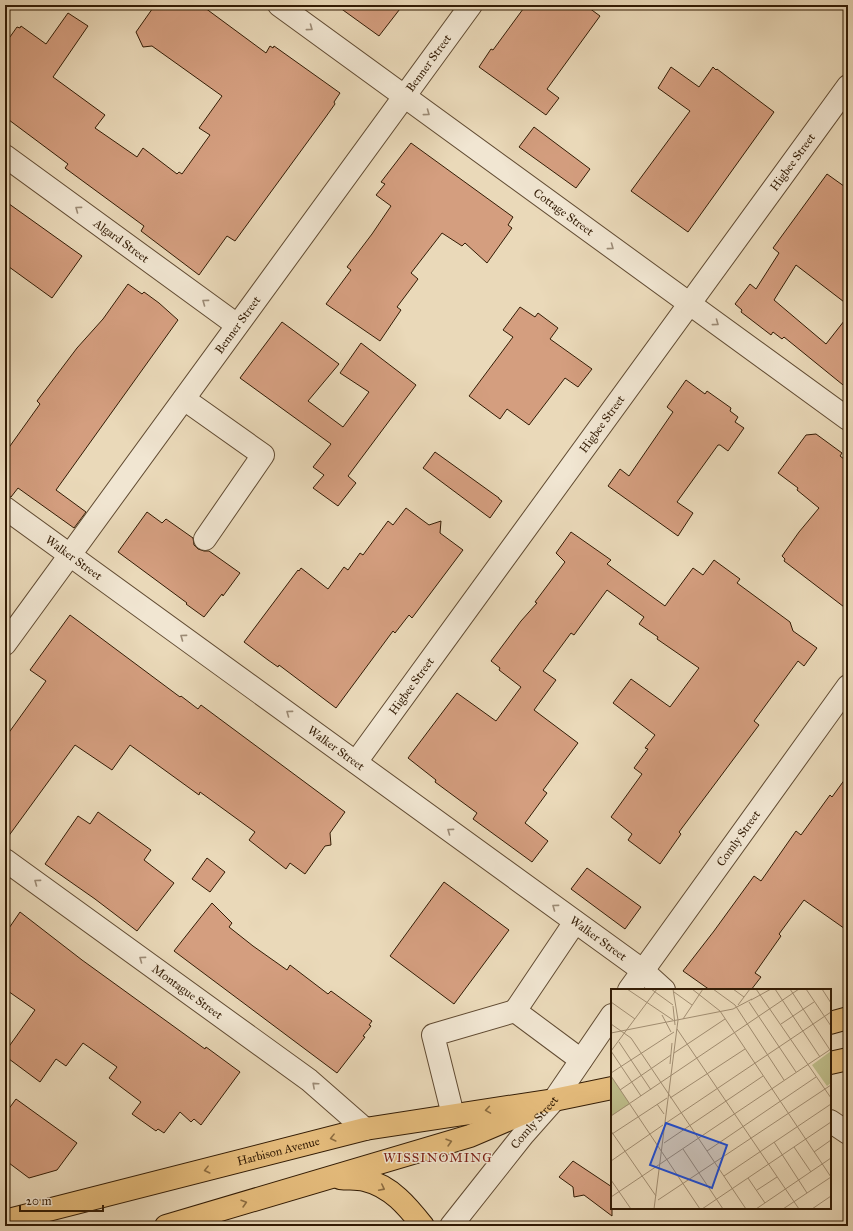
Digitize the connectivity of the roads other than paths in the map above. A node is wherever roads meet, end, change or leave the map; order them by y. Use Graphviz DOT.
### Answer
graph roads {
  1 [pos="279,5"];
  2 [pos="471,5"];
  3 [pos="848,86"];
  4 [pos="405,96"];
  5 [pos="5,156"];
  6 [pos="689,304"];
  7 [pos="237,325"];
  8 [pos="184,399"];
  9 [pos="848,419"];
  10 [pos="5,508"];
  11 [pos="205,539"];
  12 [pos="70,555"];
  13 [pos="5,644"];
  14 [pos="848,686"];
  15 [pos="356,762"];
  16 [pos="5,860"];
  17 [pos="575,922"];
  18 [pos="642,970"];
  19 [pos="629,989"];
  20 [pos="663,989"];
  21 [pos="515,1011"];
  22 [pos="611,1016"];
  23 [pos="848,1018"];
  24 [pos="831,1023"];
  25 [pos="848,1059"];
  26 [pos="582,1060"];
  27 [pos="831,1064"];
  28 [pos="611,1088"];
  29 [pos="554,1100"];
  30 [pos="453,1115"];
  31 [pos="831,1122"];
  32 [pos="365,1129"];
  33 [pos="848,1133"];
  34 [pos="331,1177"];
  35 [pos="6,1221"];
  36 [pos="166,1226"];
  37 [pos="423,1226"];
  38 [pos="451,1226"];
  1 -- 4 [label="street, Cottage Street, one-way"];
  2 -- 4 [label="street, Benner Street"];
  3 -- 6 [label="street, Higbee Street"];
  4 -- 6 [label="street, Cottage Street, one-way"];
  4 -- 7 [label="street, Benner Street"];
  7 -- 5 [label="street, Algard Street, one-way"];
  6 -- 9 [label="street, Cottage Street, one-way"];
  6 -- 15 [label="street, Higbee Street"];
  7 -- 8 [label="street, Benner Street"];
  8 -- 11 [label="street"];
  8 -- 12 [label="street, Benner Street"];
  10 -- 12 [label="street, Walker Street"];
  12 -- 13 [label="street, Benner Street"];
  15 -- 12 [label="street, Walker Street, one-way"];
  14 -- 18 [label="street, Comly Street"];
  17 -- 15 [label="street, Walker Street, one-way"];
  32 -- 16 [label="street, Montague Street, one-way"];
  17 -- 18 [label="street, Walker Street"];
  17 -- 21 [label="street"];
  18 -- 19 [label="street, Comly Street"];
  18 -- 20 [label="street, Walker Street"];
  21 -- 26 [label="street"];
  21 -- 30 [label="street"];
  22 -- 26 [label="street, Comly Street"];
  23 -- 24 [label="main road"];
  25 -- 27 [label="main road"];
  26 -- 29 [label="street, Comly Street"];
  28 -- 29 [label="main road, Harbison Avenue"];
  29 -- 30 [label="main road, Harbison Avenue, one-way"];
  34 -- 29 [label="main road, Harbison Avenue, one-way"];
  29 -- 38 [label="street, Comly Street"];
  30 -- 32 [label="main road, Harbison Avenue"];
  31 -- 33 [label="street"];
  32 -- 35 [label="main road, Harbison Avenue, one-way"];
  36 -- 34 [label="main road, Harbison Avenue, one-way"];
  34 -- 37 [label="main road, one-way"];
}
